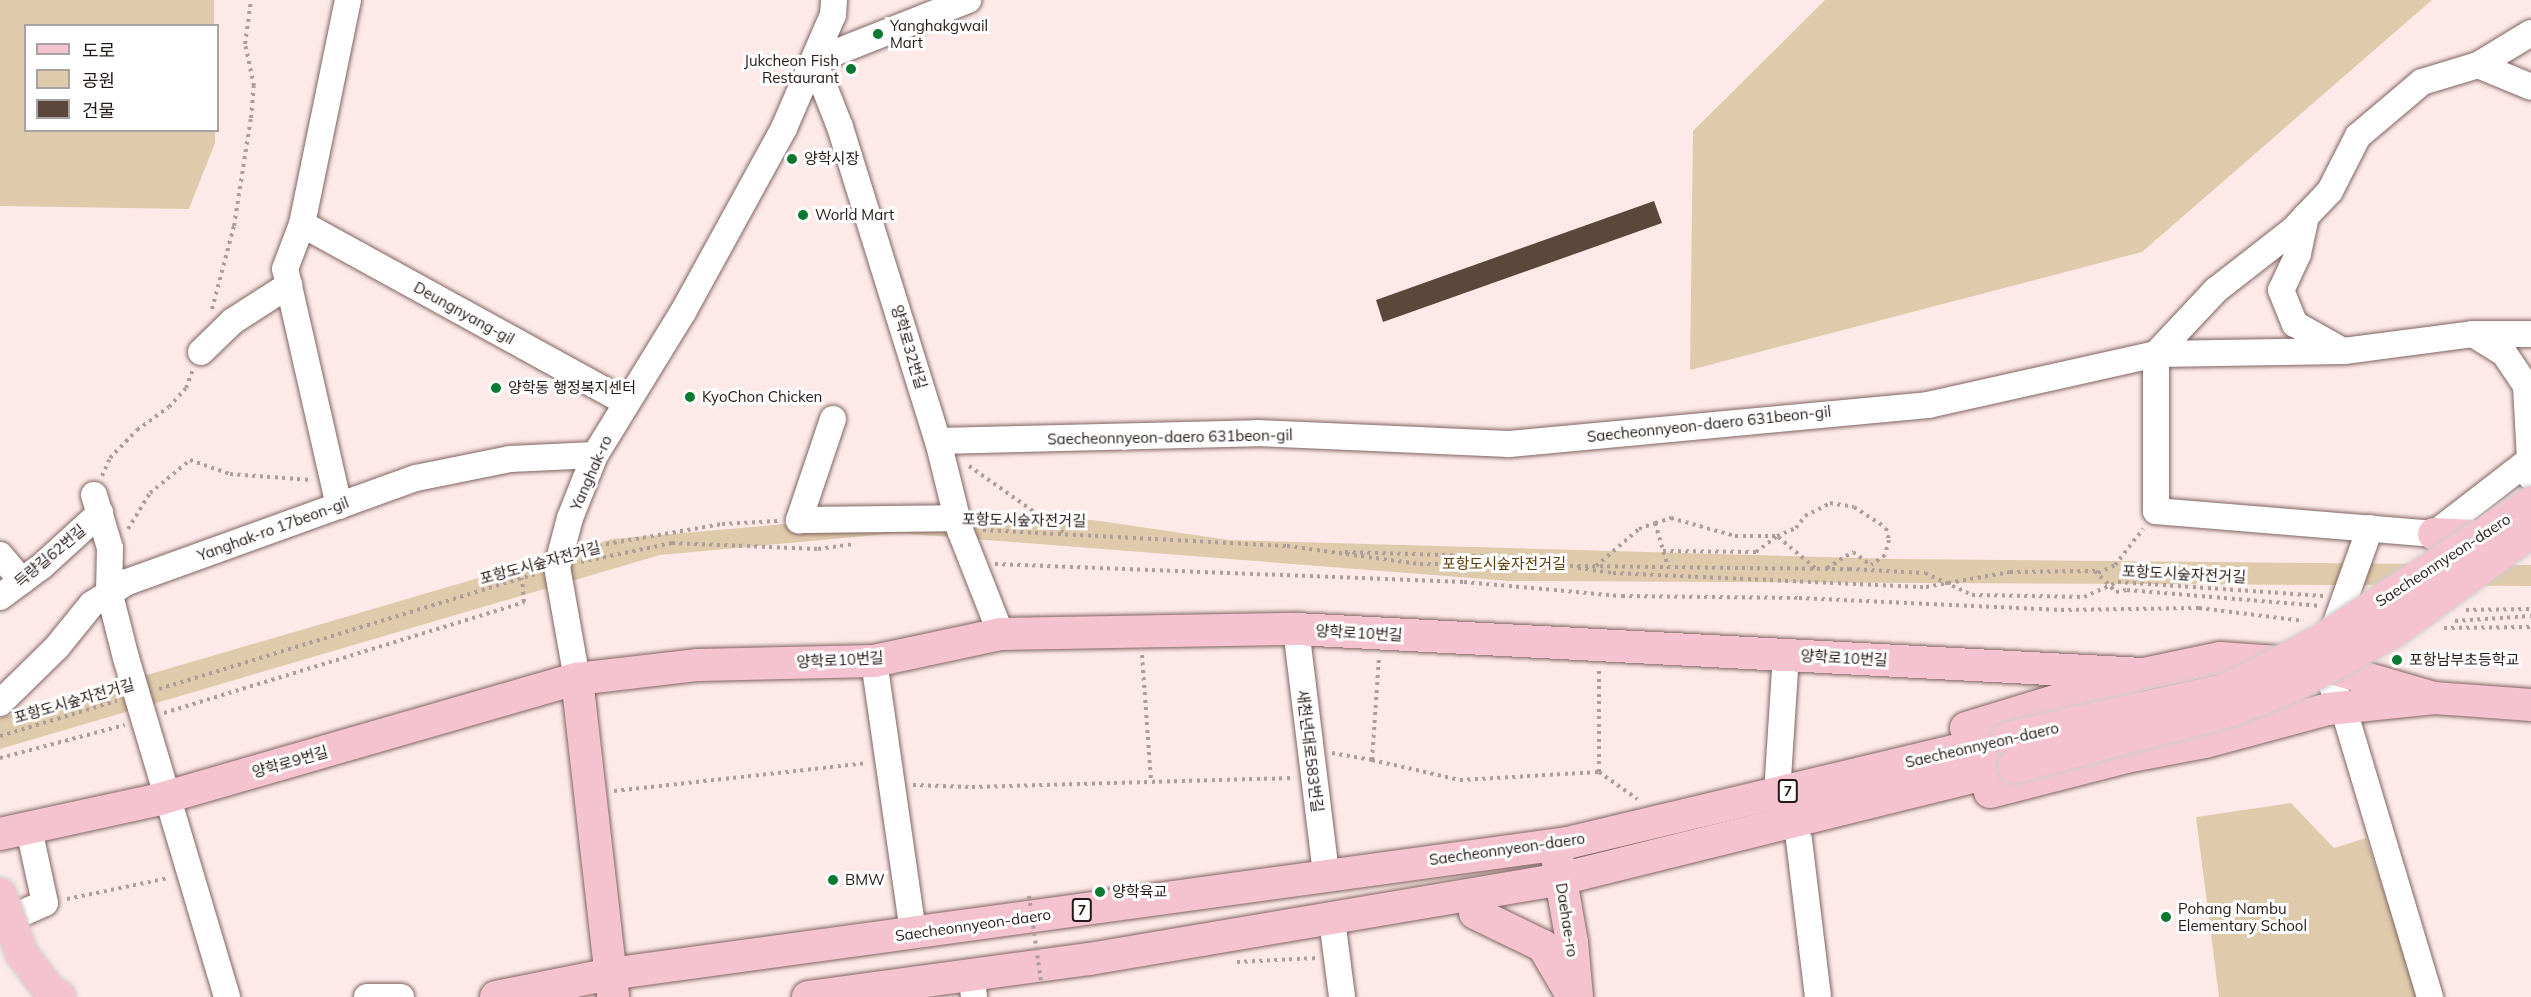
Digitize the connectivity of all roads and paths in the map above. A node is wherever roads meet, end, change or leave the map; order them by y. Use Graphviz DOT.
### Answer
graph roads {
  1 [pos="251,0"];
  2 [pos="348,0"];
  3 [pos="834,0"];
  4 [pos="961,1"];
  5 [pos="2531,33"];
  6 [pos="814,61"];
  7 [pos="2478,64"];
  8 [pos="2531,87"];
  9 [pos="2306,216"];
  10 [pos="302,224"];
  11 [pos="289,285"];
  12 [pos="2473,334"];
  13 [pos="2531,334"];
  14 [pos="2343,351"];
  15 [pos="201,352"];
  16 [pos="2156,354"];
  17 [pos="626,402"];
  18 [pos="833,419"];
  19 [pos="938,441"];
  20 [pos="595,455"];
  21 [pos="2530,466"];
  22 [pos="336,493"];
  23 [pos="2531,503"];
  24 [pos="97,504"];
  25 [pos="2156,511"];
  26 [pos="799,520"];
  27 [pos="1655,523"];
  28 [pos="959,524"];
  29 [pos="2370,528"];
  30 [pos="1064,532"];
  31 [pos="2531,533"];
  32 [pos="2434,534"];
  33 [pos="1777,536"];
  34 [pos="862,543"];
  35 [pos="110,548"];
  36 [pos="1324,551"];
  37 [pos="1663,551"];
  38 [pos="0,555"];
  39 [pos="560,559"];
  40 [pos="973,563"];
  41 [pos="1871,565"];
  42 [pos="1564,566"];
  43 [pos="1596,566"];
  44 [pos="1668,567"];
  45 [pos="1816,568"];
  46 [pos="1826,569"];
  47 [pos="1875,570"];
  48 [pos="2098,573"];
  49 [pos="522,578"];
  50 [pos="22,581"];
  51 [pos="1949,584"];
  52 [pos="2109,585"];
  53 [pos="109,591"];
  54 [pos="0,597"];
  55 [pos="2329,601"];
  56 [pos="2316,614"];
  57 [pos="2531,616"];
  58 [pos="2311,622"];
  59 [pos="2441,622"];
  60 [pos="1296,629"];
  61 [pos="1141,633"];
  62 [pos="1001,634"];
  63 [pos="1381,634"];
  64 [pos="1599,645"];
  65 [pos="1786,655"];
  66 [pos="874,661"];
  67 [pos="2320,665"];
  68 [pos="2177,667"];
  69 [pos="2144,674"];
  70 [pos="577,679"];
  71 [pos="2434,698"];
  72 [pos="0,703"];
  73 [pos="2531,705"];
  74 [pos="140,707"];
  75 [pos="2343,707"];
  76 [pos="0,736"];
  77 [pos="2227,736"];
  78 [pos="1309,749"];
  79 [pos="2011,753"];
  80 [pos="0,758"];
  81 [pos="1372,760"];
  82 [pos="890,772"];
  83 [pos="1599,772"];
  84 [pos="1313,777"];
  85 [pos="1778,778"];
  86 [pos="1151,780"];
  87 [pos="590,794"];
  88 [pos="167,797"];
  89 [pos="1650,808"];
  90 [pos="14,832"];
  91 [pos="1799,840"];
  92 [pos="1561,843"];
  93 [pos="190,873"];
  94 [pos="1326,874"];
  95 [pos="1562,887"];
  96 [pos="0,894"];
  97 [pos="1029,896"];
  98 [pos="45,903"];
  99 [pos="1475,913"];
  100 [pos="0,922"];
  101 [pos="1259,932"];
  102 [pos="913,933"];
  103 [pos="1334,935"];
  104 [pos="1041,981"];
  105 [pos="612,985"];
  106 [pos="973,986"];
  107 [pos="60,997"];
  108 [pos="227,997"];
  109 [pos="367,997"];
  110 [pos="401,997"];
  111 [pos="496,997"];
  112 [pos="808,997"];
  113 [pos="1342,997"];
  114 [pos="1575,997"];
  115 [pos="1818,997"];
  116 [pos="2430,997"];
  1 -- 15 [label="path"];
  2 -- 10 [label="street"];
  3 -- 6 [label="street, Yanghak-ro"];
  4 -- 6 [label="street"];
  5 -- 7 [label="street"];
  6 -- 17 [label="street, Yanghak-ro"];
  6 -- 19 [label="street, 양학로32번길"];
  7 -- 8 [label="street"];
  7 -- 9 [label="street"];
  9 -- 14 [label="street"];
  9 -- 16 [label="street"];
  10 -- 11 [label="street"];
  10 -- 17 [label="street, Deungnyang-gil"];
  11 -- 15 [label="street"];
  11 -- 22 [label="street"];
  12 -- 13 [label="street, Saecheonnyeon-daero 631beon-gil"];
  12 -- 14 [label="street, Saecheonnyeon-daero 631beon-gil"];
  12 -- 21 [label="street"];
  14 -- 16 [label="street, Saecheonnyeon-daero 631beon-gil"];
  15 -- 24 [label="path"];
  16 -- 19 [label="street, Saecheonnyeon-daero 631beon-gil"];
  16 -- 25 [label="street"];
  17 -- 20 [label="street, Yanghak-ro"];
  18 -- 26 [label="street"];
  19 -- 28 [label="street, 양학로32번길"];
  19 -- 30 [label="path"];
  20 -- 22 [label="street, Yanghak-ro 17beon-gil"];
  20 -- 39 [label="street, Yanghak-ro"];
  21 -- 32 [label="street"];
  22 -- 35 [label="path"];
  22 -- 53 [label="street, Yanghak-ro 17beon-gil"];
  23 -- 79 [label="main road, Saecheonnyeon-daero, bridge"];
  24 -- 35 [label="street"];
  24 -- 50 [label="street, 득량길62번길"];
  25 -- 29 [label="street"];
  25 -- 48 [label="path"];
  26 -- 28 [label="street"];
  26 -- 39 [label="path"];
  27 -- 33 [label="path"];
  27 -- 37 [label="path"];
  27 -- 43 [label="path"];
  28 -- 30 [label="path, 포항도시숲자전거길"];
  28 -- 40 [label="street, 양학로32번길"];
  29 -- 32 [label="street"];
  29 -- 55 [label="street"];
  30 -- 36 [label="path, 포항도시숲자전거길"];
  31 -- 32 [label="main road"];
  31 -- 79 [label="main road, Saecheonnyeon-daero, bridge"];
  33 -- 37 [label="path"];
  33 -- 41 [label="path"];
  33 -- 45 [label="path"];
  34 -- 39 [label="path, 포항도시숲자전거길"];
  35 -- 53 [label="street"];
  36 -- 42 [label="path, 포항도시숲자전거길"];
  36 -- 42 [label="path"];
  37 -- 44 [label="path"];
  38 -- 50 [label="street"];
  39 -- 49 [label="path, 포항도시숲자전거길"];
  39 -- 70 [label="street, Yanghak-ro"];
  40 -- 58 [label="path"];
  40 -- 62 [label="street, 양학로32번길"];
  41 -- 46 [label="path"];
  41 -- 47 [label="path"];
  42 -- 43 [label="path, 포항도시숲자전거길"];
  42 -- 51 [label="path"];
  43 -- 44 [label="path, 포항도시숲자전거길"];
  44 -- 45 [label="path, 포항도시숲자전거길"];
  45 -- 46 [label="path, 포항도시숲자전거길"];
  46 -- 47 [label="path, 포항도시숲자전거길"];
  47 -- 51 [label="path, 포항도시숲자전거길"];
  48 -- 51 [label="path"];
  48 -- 52 [label="path"];
  49 -- 74 [label="path, 포항도시숲자전거길"];
  49 -- 74 [label="path"];
  50 -- 54 [label="street, 득량길62번길"];
  51 -- 52 [label="path, 포항도시숲자전거길"];
  52 -- 55 [label="path, 포항도시숲자전거길"];
  52 -- 55 [label="path"];
  53 -- 72 [label="street, Yanghak-ro 17beon-gil"];
  53 -- 74 [label="street"];
  55 -- 56 [label="path"];
  55 -- 67 [label="street"];
  57 -- 59 [label="path"];
  60 -- 61 [label="main road, 양학로10번길"];
  60 -- 63 [label="main road, 양학로10번길"];
  60 -- 78 [label="street, 새천년대로583번길"];
  61 -- 62 [label="main road, 양학로10번길"];
  61 -- 86 [label="path"];
  62 -- 66 [label="main road, 양학로10번길"];
  63 -- 64 [label="main road, 양학로10번길"];
  63 -- 81 [label="path"];
  64 -- 65 [label="main road, 양학로10번길"];
  64 -- 83 [label="path"];
  65 -- 69 [label="main road, 양학로10번길"];
  65 -- 85 [label="street"];
  66 -- 70 [label="main road, 양학로10번길"];
  66 -- 82 [label="street"];
  67 -- 68 [label="main road"];
  67 -- 71 [label="main road"];
  67 -- 75 [label="street"];
  68 -- 69 [label="main road"];
  68 -- 77 [label="main road"];
  69 -- 85 [label="main road"];
  70 -- 87 [label="main road, Yanghak-ro"];
  70 -- 88 [label="main road, 양학로9번길"];
  71 -- 73 [label="main road"];
  71 -- 75 [label="main road"];
  74 -- 76 [label="path, 포항도시숲자전거길"];
  74 -- 80 [label="path"];
  74 -- 88 [label="street"];
  75 -- 77 [label="main road"];
  75 -- 116 [label="street"];
  77 -- 91 [label="main road"];
  78 -- 81 [label="path"];
  78 -- 84 [label="street, 새천년대로583번길"];
  79 -- 92 [label="main road, Saecheonnyeon-daero / 7"];
  79 -- 95 [label="main road, Saecheonnyeon-daero"];
  81 -- 83 [label="path"];
  82 -- 86 [label="path"];
  82 -- 87 [label="path"];
  82 -- 102 [label="street"];
  83 -- 89 [label="path"];
  84 -- 86 [label="path"];
  84 -- 94 [label="street, 새천년대로583번길"];
  85 -- 89 [label="main road"];
  87 -- 105 [label="main road, Yanghak-ro"];
  88 -- 90 [label="main road, 양학로9번길"];
  88 -- 93 [label="street"];
  89 -- 92 [label="main road"];
  90 -- 98 [label="street"];
  91 -- 95 [label="main road"];
  91 -- 115 [label="street"];
  92 -- 94 [label="main road, Saecheonnyeon-daero / 7"];
  92 -- 95 [label="main road, Daehae-ro"];
  93 -- 98 [label="path"];
  93 -- 108 [label="street"];
  94 -- 102 [label="main road, Saecheonnyeon-daero / 7"];
  95 -- 99 [label="main road"];
  95 -- 101 [label="main road, Saecheonnyeon-daero"];
  95 -- 114 [label="main road, Daehae-ro"];
  96 -- 107 [label="main road, bridge"];
  97 -- 104 [label="path, bridge"];
  98 -- 100 [label="street"];
  99 -- 103 [label="main road"];
  99 -- 114 [label="main road"];
  101 -- 103 [label="main road"];
  101 -- 106 [label="main road, Saecheonnyeon-daero"];
  102 -- 105 [label="main road, Saecheonnyeon-daero / 7"];
  103 -- 113 [label="street"];
  105 -- 111 [label="main road, Saecheonnyeon-daero / 7"];
  106 -- 112 [label="main road, Saecheonnyeon-daero"];
  109 -- 110 [label="street"];
}
